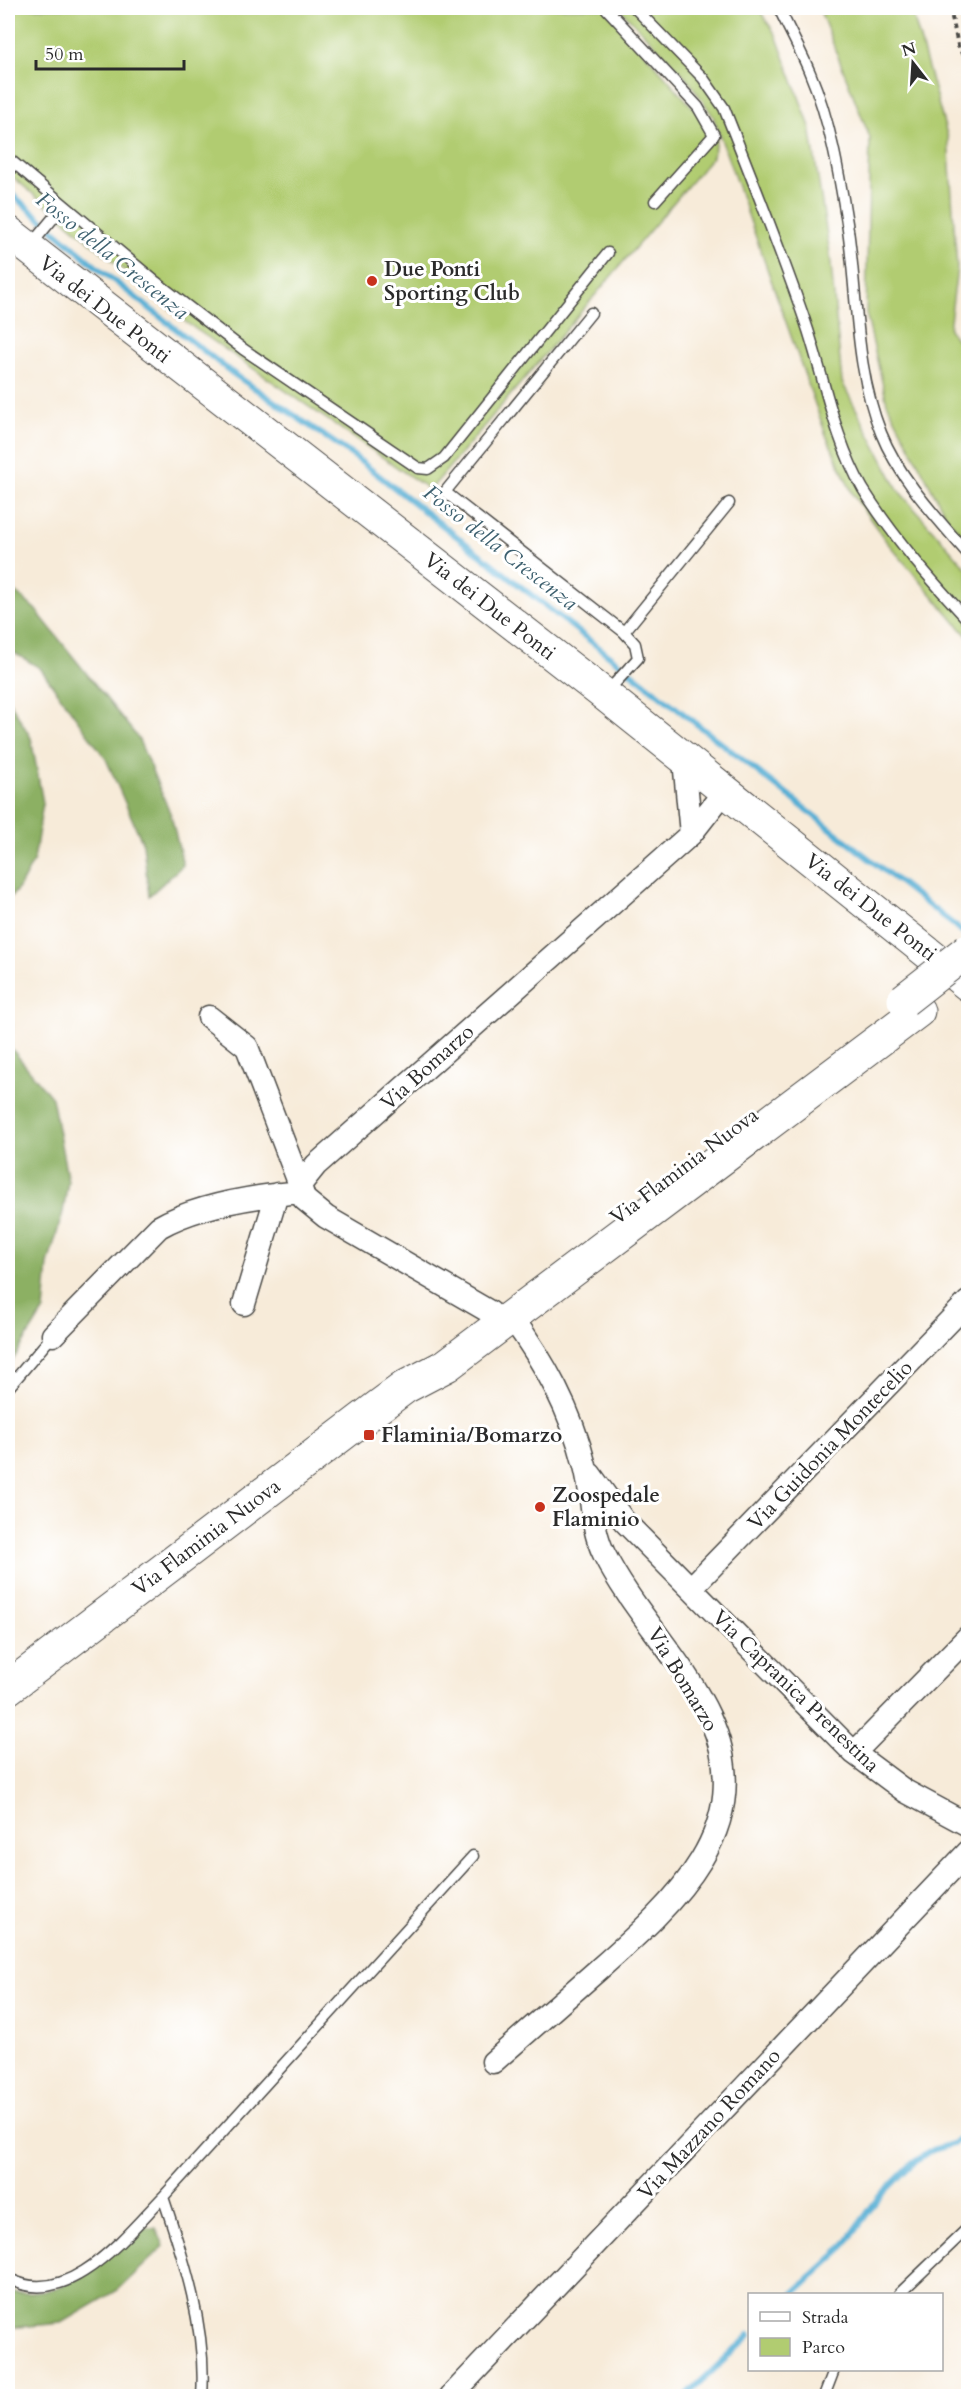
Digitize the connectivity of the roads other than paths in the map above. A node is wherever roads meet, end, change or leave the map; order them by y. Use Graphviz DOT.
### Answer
graph roads {
  1 [pos="606,8"];
  2 [pos="635,8"];
  3 [pos="779,8"];
  4 [pos="8,158"];
  5 [pos="655,201"];
  6 [pos="62,208"];
  7 [pos="25,239"];
  8 [pos="608,253"];
  9 [pos="591,313"];
  10 [pos="729,503"];
  11 [pos="969,554"];
  12 [pos="969,620"];
  13 [pos="624,632"];
  14 [pos="611,688"];
  15 [pos="684,760"];
  16 [pos="724,792"];
  17 [pos="691,834"];
  18 [pos="969,950"];
  19 [pos="969,973"];
  20 [pos="969,985"];
  21 [pos="911,1006"];
  22 [pos="209,1017"];
  23 [pos="300,1188"];
  24 [pos="277,1194"];
  25 [pos="969,1302"];
  26 [pos="244,1304"];
  27 [pos="501,1314"];
  28 [pos="53,1335"];
  29 [pos="8,1388"];
  30 [pos="586,1468"];
  31 [pos="691,1588"];
  32 [pos="969,1637"];
  33 [pos="8,1688"];
  34 [pos="855,1753"];
  35 [pos="969,1825"];
  36 [pos="969,1852"];
  37 [pos="473,1856"];
  38 [pos="493,2062"];
  39 [pos="163,2197"];
  40 [pos="969,2228"];
  41 [pos="8,2278"];
  42 [pos="901,2293"];
  43 [pos="834,2371"];
  44 [pos="202,2397"];
  45 [pos="451,2397"];
  46 [pos="824,2397"];
  1 -- 5 [label="lane"];
  2 -- 12 [label="lane"];
  3 -- 11 [label="lane"];
  4 -- 6 [label="lane"];
  6 -- 7 [label="lane"];
  6 -- 8 [label="lane"];
  7 -- 14 [label="street, Via dei Due Ponti"];
  9 -- 13 [label="lane"];
  10 -- 13 [label="lane"];
  13 -- 14 [label="lane"];
  14 -- 15 [label="street, Via dei Due Ponti"];
  15 -- 16 [label="street, Via dei Due Ponti"];
  15 -- 17 [label="street"];
  16 -- 17 [label="street, Via Bomarzo"];
  16 -- 20 [label="street, Via dei Due Ponti"];
  17 -- 23 [label="street, Via Bomarzo"];
  18 -- 21 [label="main road, Via Flaminia Nuova, bridge"];
  19 -- 21 [label="main road, Via Flaminia Nuova"];
  21 -- 27 [label="main road, Via Flaminia Nuova"];
  22 -- 23 [label="street"];
  23 -- 24 [label="street"];
  23 -- 27 [label="street, Via Bomarzo"];
  24 -- 26 [label="street"];
  24 -- 28 [label="street"];
  25 -- 31 [label="street, Via Guidonia Montecelio"];
  27 -- 30 [label="street, Via Bomarzo"];
  27 -- 33 [label="main road, Via Flaminia Nuova"];
  28 -- 29 [label="lane"];
  30 -- 31 [label="street, Via Bomarzo"];
  30 -- 38 [label="street, Via Bomarzo"];
  31 -- 34 [label="street, Via Capranica Prenestina"];
  32 -- 34 [label="street"];
  34 -- 35 [label="street, Via Capranica Prenestina"];
  36 -- 45 [label="street, Via Mazzano Romano"];
  37 -- 39 [label="lane"];
  39 -- 41 [label="lane"];
  39 -- 44 [label="lane"];
  40 -- 42 [label="lane"];
  43 -- 46 [label="lane"];
}
